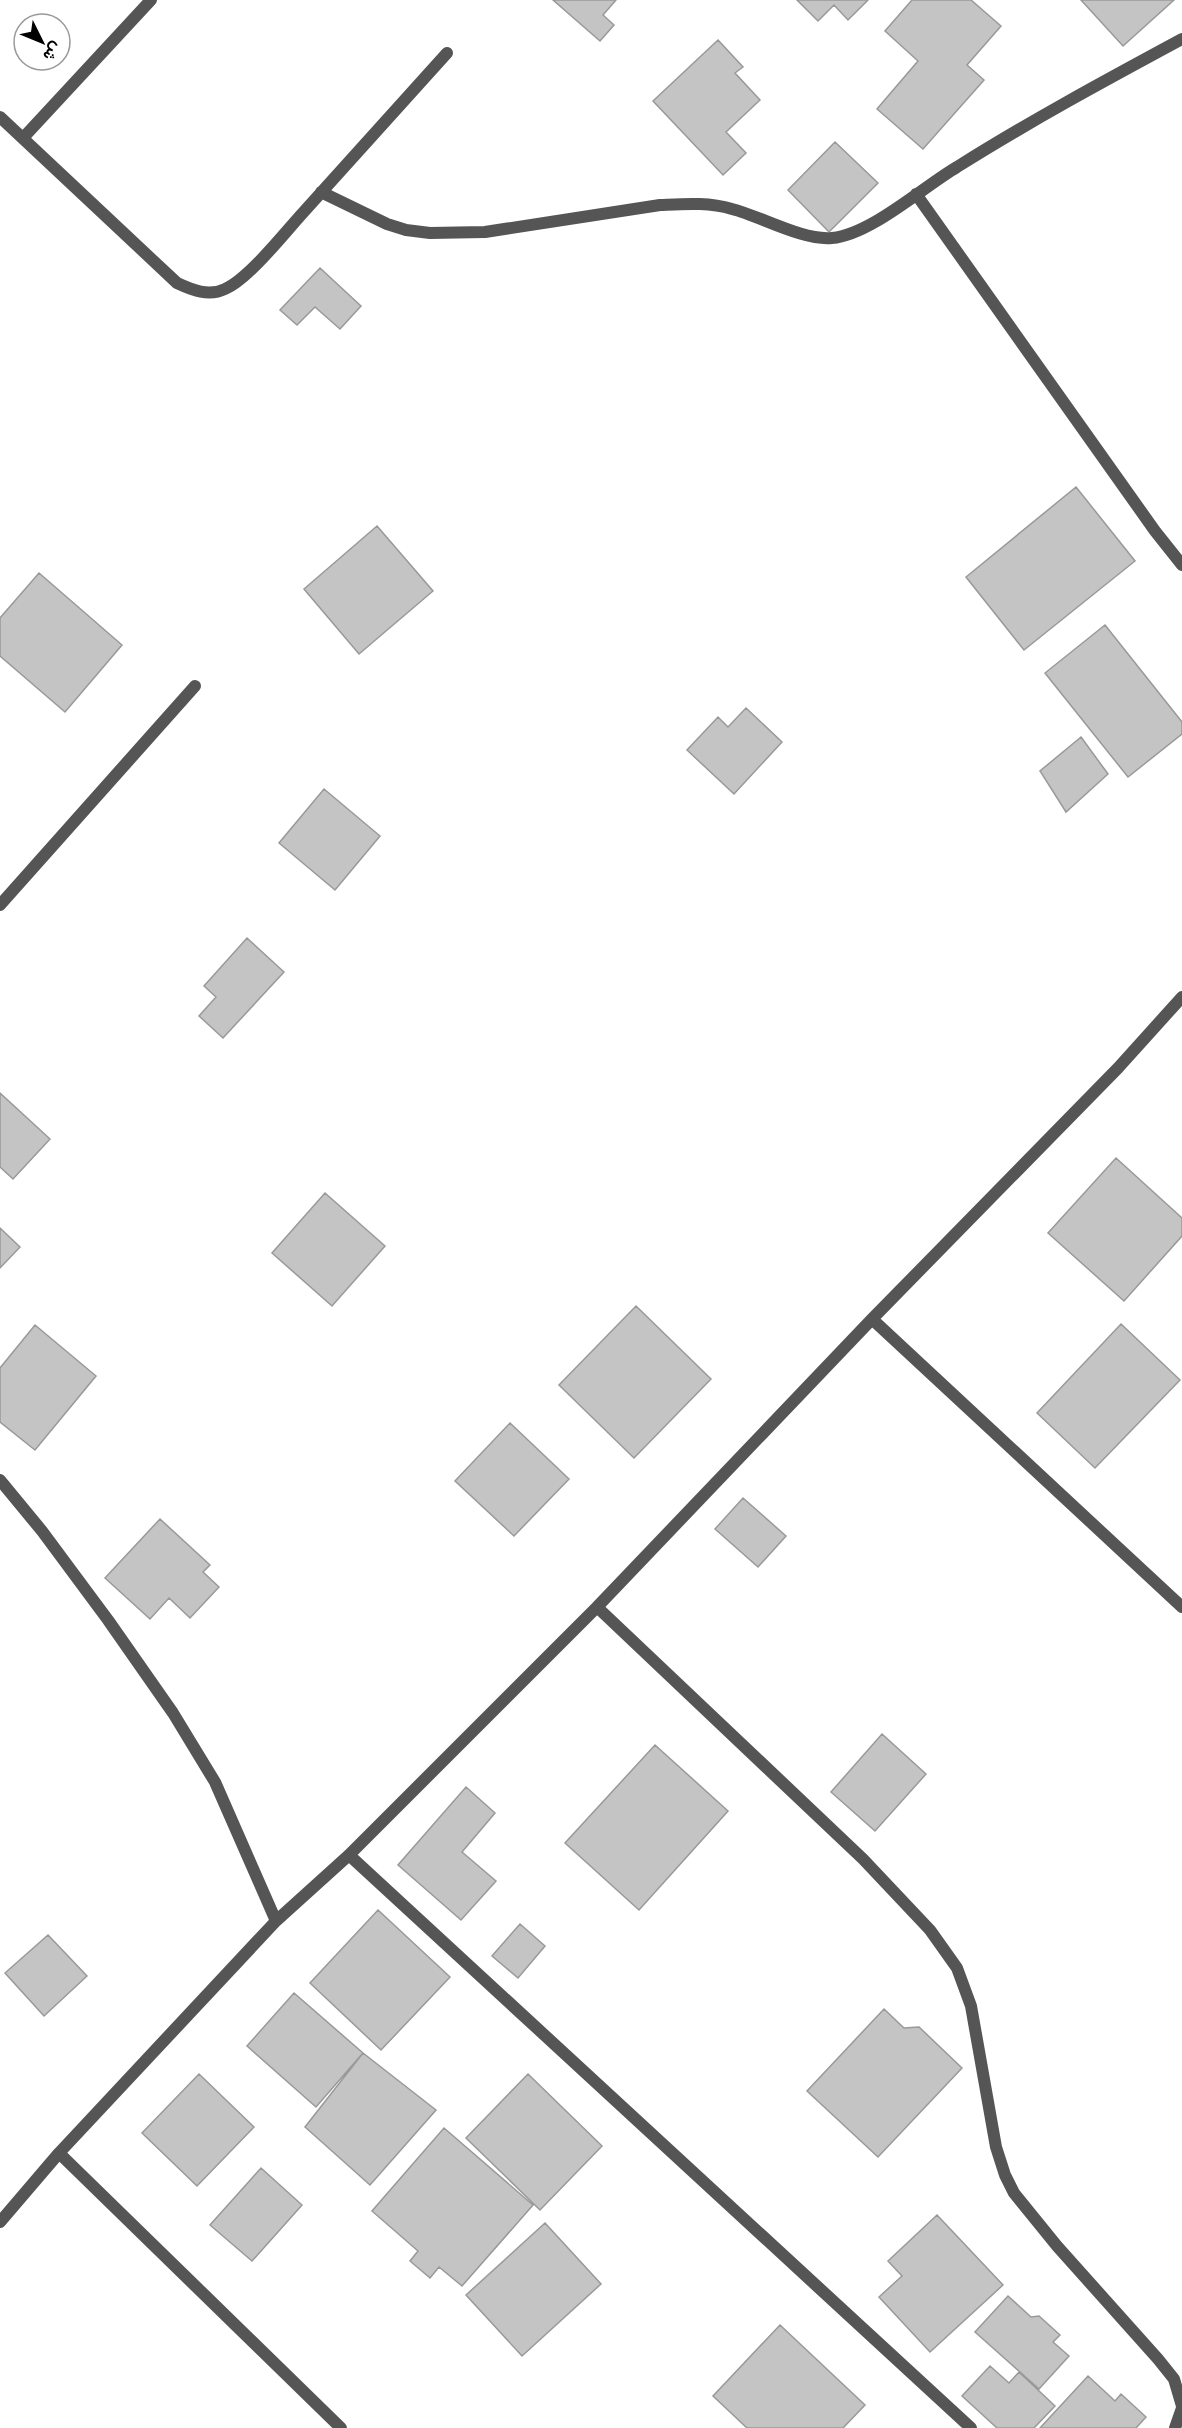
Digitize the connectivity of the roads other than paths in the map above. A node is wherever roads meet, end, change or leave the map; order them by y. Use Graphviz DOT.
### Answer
graph roads {
  1 [pos="151,0"];
  2 [pos="1182,39"];
  3 [pos="447,53"];
  4 [pos="0,117"];
  5 [pos="23,138"];
  6 [pos="321,192"];
  7 [pos="916,194"];
  8 [pos="1182,566"];
  9 [pos="195,686"];
  10 [pos="0,905"];
  11 [pos="1182,997"];
  12 [pos="872,1318"];
  13 [pos="0,1480"];
  14 [pos="597,1607"];
  15 [pos="1182,1607"];
  16 [pos="349,1855"];
  17 [pos="276,1921"];
  18 [pos="59,2153"];
  19 [pos="0,2222"];
  20 [pos="1182,2407"];
  21 [pos="341,2428"];
  22 [pos="971,2428"];
  23 [pos="1175,2428"];
  1 -- 5 [label="street"];
  2 -- 7 [label="street"];
  3 -- 6 [label="street"];
  4 -- 5 [label="street"];
  5 -- 6 [label="street"];
  6 -- 7 [label="street"];
  7 -- 8 [label="street"];
  9 -- 10 [label="street"];
  11 -- 12 [label="street"];
  12 -- 14 [label="street"];
  12 -- 15 [label="street"];
  13 -- 17 [label="street"];
  14 -- 16 [label="street"];
  14 -- 20 [label="street"];
  16 -- 17 [label="street"];
  16 -- 22 [label="street"];
  17 -- 18 [label="street"];
  18 -- 19 [label="street"];
  18 -- 21 [label="street"];
  20 -- 23 [label="street"];
}
